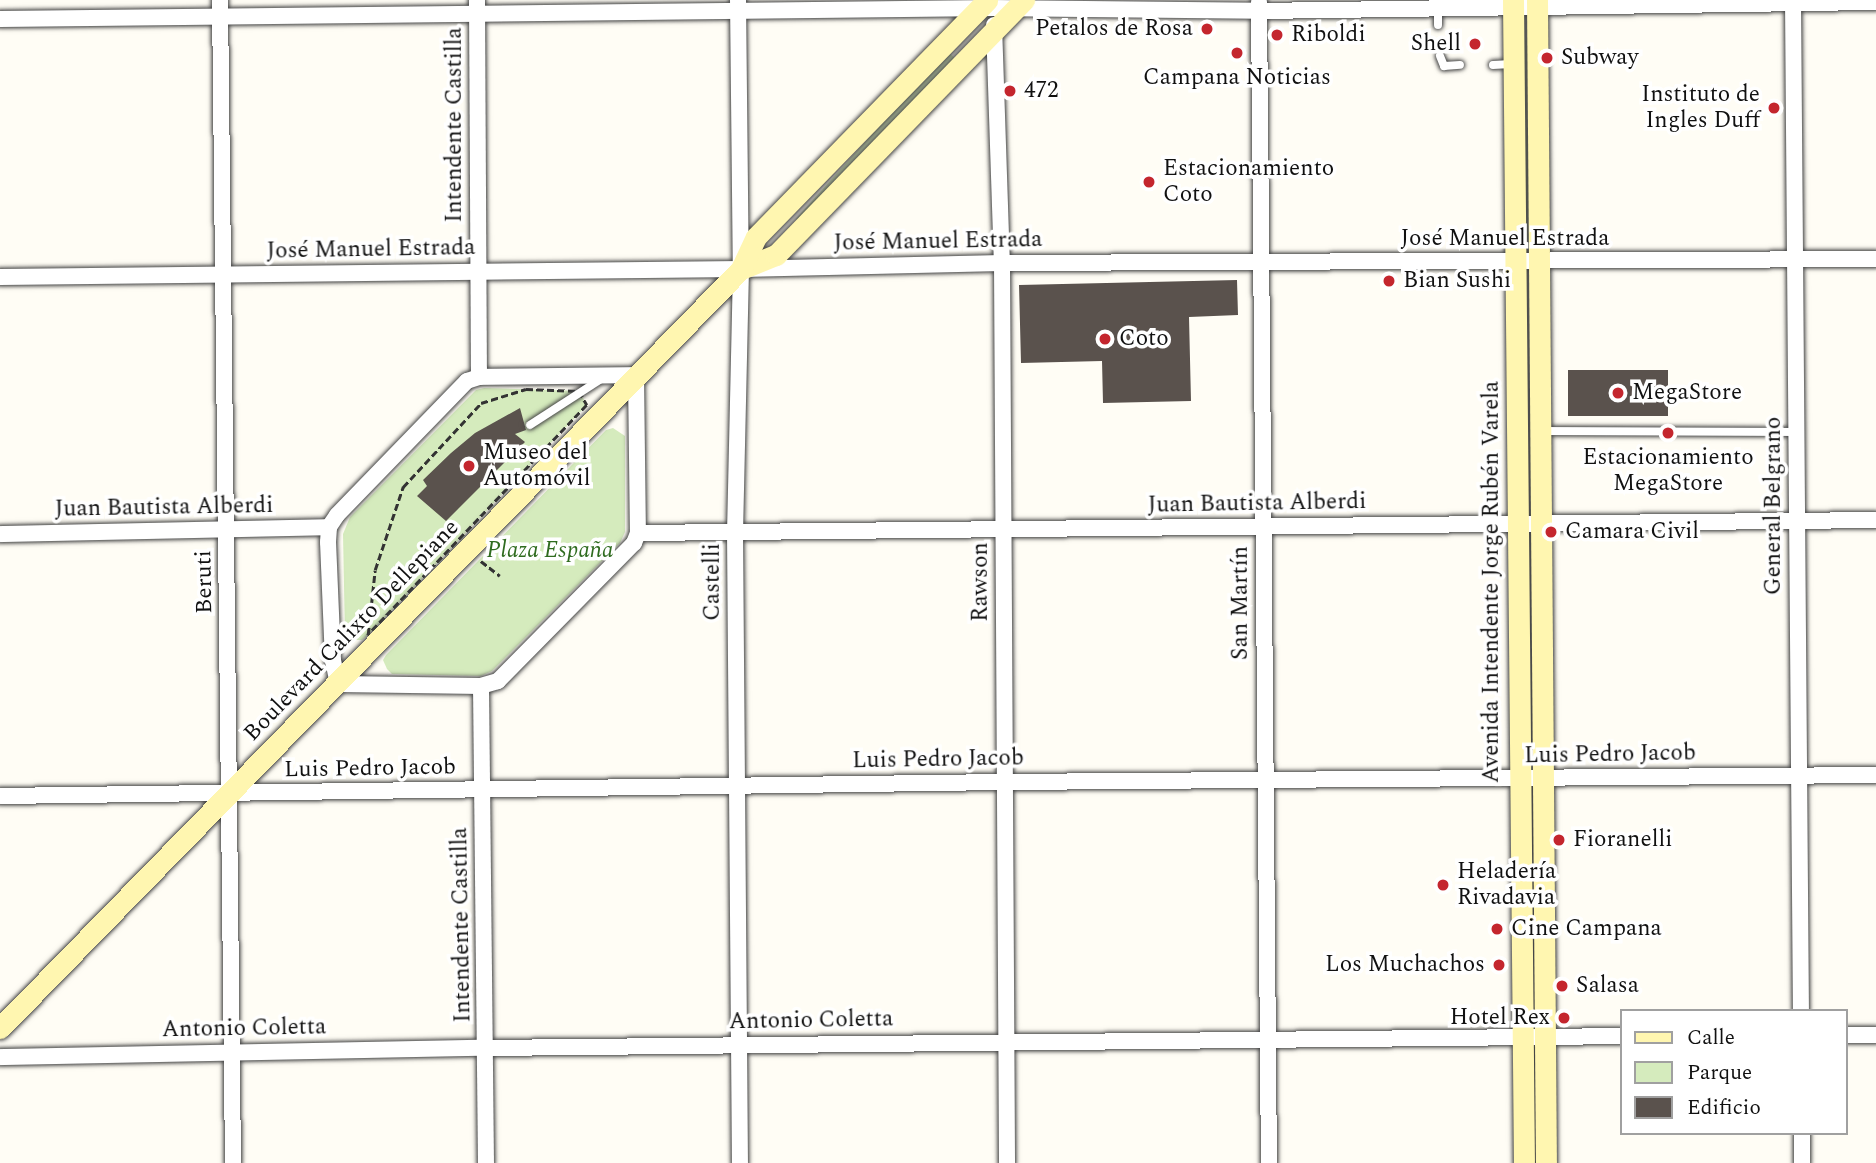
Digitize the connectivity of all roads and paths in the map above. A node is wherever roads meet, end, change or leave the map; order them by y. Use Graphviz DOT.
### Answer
graph roads {
  1 [pos="1793,2"];
  2 [pos="1876,2"];
  3 [pos="1513,3"];
  4 [pos="1536,3"];
  5 [pos="999,4"];
  6 [pos="1259,5"];
  7 [pos="738,6"];
  8 [pos="477,7"];
  9 [pos="221,8"];
  10 [pos="1438,8"];
  11 [pos="0,19"];
  12 [pos="1438,25"];
  13 [pos="995,30"];
  14 [pos="1440,56"];
  15 [pos="1460,65"];
  16 [pos="1876,259"];
  17 [pos="1795,260"];
  18 [pos="1261,262"];
  19 [pos="1516,262"];
  20 [pos="1539,262"];
  21 [pos="1002,263"];
  22 [pos="741,270"];
  23 [pos="478,272"];
  24 [pos="224,275"];
  25 [pos="0,277"];
  26 [pos="606,375"];
  27 [pos="636,375"];
  28 [pos="478,377"];
  29 [pos="526,389"];
  30 [pos="530,425"];
  31 [pos="1540,431"];
  32 [pos="1796,432"];
  33 [pos="1797,520"];
  34 [pos="1876,520"];
  35 [pos="1518,522"];
  36 [pos="1541,522"];
  37 [pos="329,527"];
  38 [pos="1264,527"];
  39 [pos="1003,530"];
  40 [pos="227,531"];
  41 [pos="735,532"];
  42 [pos="638,533"];
  43 [pos="0,534"];
  44 [pos="479,559"];
  45 [pos="500,576"];
  46 [pos="368,635"];
  47 [pos="338,684"];
  48 [pos="481,686"];
  49 [pos="1876,775"];
  50 [pos="1799,776"];
  51 [pos="1520,779"];
  52 [pos="1543,779"];
  53 [pos="1266,780"];
  54 [pos="1005,782"];
  55 [pos="737,786"];
  56 [pos="483,789"];
  57 [pos="231,795"];
  58 [pos="0,796"];
  59 [pos="1801,1009"];
  60 [pos="0,1028"];
  61 [pos="1876,1034"];
  62 [pos="1848,1035"];
  63 [pos="1620,1036"];
  64 [pos="1522,1037"];
  65 [pos="1545,1037"];
  66 [pos="1006,1041"];
  67 [pos="1268,1041"];
  68 [pos="739,1045"];
  69 [pos="485,1048"];
  70 [pos="232,1052"];
  71 [pos="0,1057"];
  72 [pos="1802,1135"];
  73 [pos="233,1163"];
  74 [pos="486,1163"];
  75 [pos="740,1163"];
  76 [pos="1007,1163"];
  77 [pos="1269,1163"];
  78 [pos="1524,1163"];
  79 [pos="1546,1163"];
  80 [pos="1802,1163"];
  1 -- 2 [label="street"];
  1 -- 4 [label="street"];
  1 -- 17 [label="street, General Belgrano"];
  3 -- 4 [label="street"];
  3 -- 10 [label="street"];
  3 -- 19 [label="main road, Avenida Intendente Jorge Rubén Varela"];
  4 -- 20 [label="main road"];
  5 -- 6 [label="street"];
  5 -- 7 [label="street"];
  5 -- 13 [label="main road, Boulevard Calixto Dellepiane"];
  5 -- 22 [label="main road, Boulevard Calixto Dellepiane"];
  6 -- 10 [label="street"];
  6 -- 18 [label="street, San Martín"];
  7 -- 8 [label="street"];
  7 -- 22 [label="street, Castelli"];
  8 -- 9 [label="street"];
  8 -- 23 [label="street, Intendente Castilla"];
  9 -- 11 [label="street"];
  9 -- 24 [label="street, Beruti"];
  10 -- 12 [label="lane"];
  13 -- 21 [label="street, Rawson"];
  13 -- 22 [label="main road, Boulevard Calixto Dellepiane"];
  14 -- 15 [label="lane"];
  16 -- 17 [label="street, José Manuel Estrada"];
  17 -- 20 [label="street, José Manuel Estrada"];
  17 -- 32 [label="street, General Belgrano"];
  18 -- 19 [label="street, José Manuel Estrada"];
  18 -- 21 [label="street, José Manuel Estrada"];
  18 -- 38 [label="street, San Martín"];
  19 -- 20 [label="street, José Manuel Estrada"];
  19 -- 35 [label="main road, Avenida Intendente Jorge Rubén Varela"];
  20 -- 31 [label="main road"];
  21 -- 22 [label="street, José Manuel Estrada"];
  21 -- 39 [label="street, Rawson"];
  22 -- 23 [label="street, José Manuel Estrada"];
  22 -- 27 [label="main road, Boulevard Calixto Dellepiane"];
  22 -- 41 [label="street, Castelli"];
  23 -- 24 [label="street, José Manuel Estrada"];
  23 -- 28 [label="street, Intendente Castilla"];
  24 -- 25 [label="street, José Manuel Estrada"];
  24 -- 40 [label="street, Beruti"];
  26 -- 27 [label="street"];
  26 -- 28 [label="street"];
  26 -- 30 [label="lane"];
  27 -- 42 [label="street"];
  27 -- 47 [label="main road, Boulevard Calixto Dellepiane"];
  28 -- 37 [label="street"];
  29 -- 46 [label="path"];
  31 -- 32 [label="lane"];
  31 -- 36 [label="main road"];
  32 -- 33 [label="street, General Belgrano"];
  33 -- 34 [label="street, Juan Bautista Alberdi"];
  33 -- 36 [label="street, Juan Bautista Alberdi"];
  33 -- 50 [label="street, General Belgrano"];
  35 -- 36 [label="street, Juan Bautista Alberdi"];
  35 -- 38 [label="street, Juan Bautista Alberdi"];
  35 -- 51 [label="main road, Avenida Intendente Jorge Rubén Varela"];
  36 -- 52 [label="main road"];
  37 -- 40 [label="street, Juan Bautista Alberdi"];
  37 -- 47 [label="street"];
  38 -- 39 [label="street, Juan Bautista Alberdi"];
  38 -- 53 [label="street, San Martín"];
  39 -- 41 [label="street, Juan Bautista Alberdi"];
  39 -- 54 [label="street, Rawson"];
  40 -- 43 [label="street, Juan Bautista Alberdi"];
  40 -- 57 [label="street, Beruti"];
  41 -- 42 [label="street, Juan Bautista Alberdi"];
  41 -- 55 [label="street, Castelli"];
  42 -- 48 [label="street"];
  44 -- 45 [label="path"];
  47 -- 48 [label="street"];
  47 -- 57 [label="main road, Boulevard Calixto Dellepiane"];
  48 -- 56 [label="street, Intendente Castilla"];
  49 -- 50 [label="street, Luis Pedro Jacob"];
  50 -- 52 [label="street, Luis Pedro Jacob"];
  50 -- 59 [label="street, General Belgrano"];
  51 -- 52 [label="street, Luis Pedro Jacob"];
  51 -- 53 [label="street, Luis Pedro Jacob"];
  51 -- 64 [label="main road, Avenida Intendente Jorge Rubén Varela"];
  52 -- 65 [label="main road"];
  53 -- 54 [label="street, Luis Pedro Jacob"];
  53 -- 67 [label="street, San Martín"];
  54 -- 55 [label="street, Luis Pedro Jacob"];
  54 -- 66 [label="street, Rawson"];
  55 -- 56 [label="street, Luis Pedro Jacob"];
  55 -- 68 [label="street, Castelli"];
  56 -- 57 [label="street, Luis Pedro Jacob"];
  56 -- 69 [label="street, Intendente Castilla"];
  57 -- 58 [label="street, Luis Pedro Jacob"];
  57 -- 60 [label="main road, Boulevard Calixto Dellepiane"];
  57 -- 70 [label="street, Beruti"];
  61 -- 62 [label="street"];
  63 -- 65 [label="street, Antonio Coletta"];
  64 -- 65 [label="street, Antonio Coletta"];
  64 -- 67 [label="street, Antonio Coletta"];
  64 -- 78 [label="main road, Avenida Intendente Jorge Rubén Varela"];
  65 -- 79 [label="main road"];
  66 -- 67 [label="street, Antonio Coletta"];
  66 -- 68 [label="street, Antonio Coletta"];
  66 -- 76 [label="street, Rawson"];
  67 -- 77 [label="street, San Martín"];
  68 -- 69 [label="street, Antonio Coletta"];
  68 -- 75 [label="street, Castelli"];
  69 -- 70 [label="street, Antonio Coletta"];
  69 -- 74 [label="street, Intendente Castilla"];
  70 -- 71 [label="street, Antonio Coletta"];
  70 -- 73 [label="street, Beruti"];
  72 -- 80 [label="street"];
}
